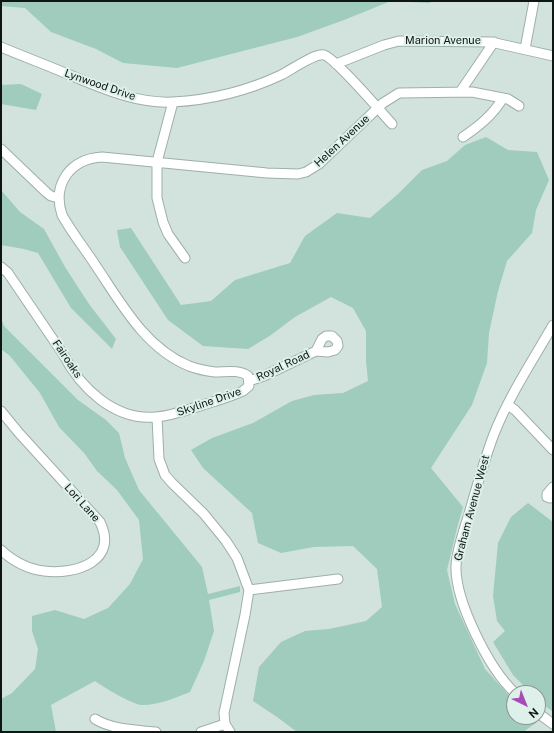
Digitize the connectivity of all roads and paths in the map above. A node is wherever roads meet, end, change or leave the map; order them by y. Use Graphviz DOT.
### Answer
graph roads {
  1 [pos="534,1"];
  2 [pos="494,42"];
  3 [pos="1,47"];
  4 [pos="525,50"];
  5 [pos="553,56"];
  6 [pos="336,64"];
  7 [pos="460,92"];
  8 [pos="503,98"];
  9 [pos="173,102"];
  10 [pos="519,106"];
  11 [pos="377,108"];
  12 [pos="392,124"];
  13 [pos="463,137"];
  14 [pos="1,149"];
  15 [pos="157,162"];
  16 [pos="59,198"];
  17 [pos="185,258"];
  18 [pos="1,267"];
  19 [pos="553,325"];
  20 [pos="316,350"];
  21 [pos="249,381"];
  22 [pos="508,405"];
  23 [pos="1,411"];
  24 [pos="157,417"];
  25 [pos="553,450"];
  26 [pos="553,487"];
  27 [pos="553,497"];
  28 [pos="1,550"];
  29 [pos="338,579"];
  30 [pos="249,590"];
  31 [pos="508,685"];
  32 [pos="95,719"];
  33 [pos="228,728"];
  34 [pos="156,732"];
  35 [pos="201,732"];
  1 -- 4 [label="street"];
  2 -- 4 [label="street, Marion Avenue"];
  2 -- 6 [label="street, Marion Avenue"];
  2 -- 7 [label="street"];
  3 -- 9 [label="street, Lynwood Drive"];
  4 -- 5 [label="street, Marion Avenue"];
  6 -- 9 [label="street, Lynwood Drive"];
  6 -- 11 [label="street"];
  7 -- 8 [label="street, Helen Avenue"];
  7 -- 11 [label="street, Helen Avenue"];
  8 -- 10 [label="street, Helen Avenue"];
  8 -- 13 [label="street"];
  9 -- 15 [label="street"];
  11 -- 12 [label="street"];
  11 -- 15 [label="street, Helen Avenue"];
  14 -- 16 [label="street"];
  15 -- 16 [label="street"];
  15 -- 17 [label="street"];
  16 -- 21 [label="street, Skyline Drive"];
  18 -- 24 [label="street, Fairoaks"];
  19 -- 22 [label="street, Graham Avenue West"];
  20 -- 21 [label="street, Royal Road"];
  21 -- 24 [label="street, Skyline Drive"];
  22 -- 25 [label="street"];
  22 -- 31 [label="street, Graham Avenue West"];
  23 -- 28 [label="street, Lori Lane"];
  24 -- 30 [label="street"];
  26 -- 27 [label="street"];
  29 -- 30 [label="street"];
  30 -- 33 [label="street"];
  32 -- 34 [label="street"];
  33 -- 35 [label="street"];
}
